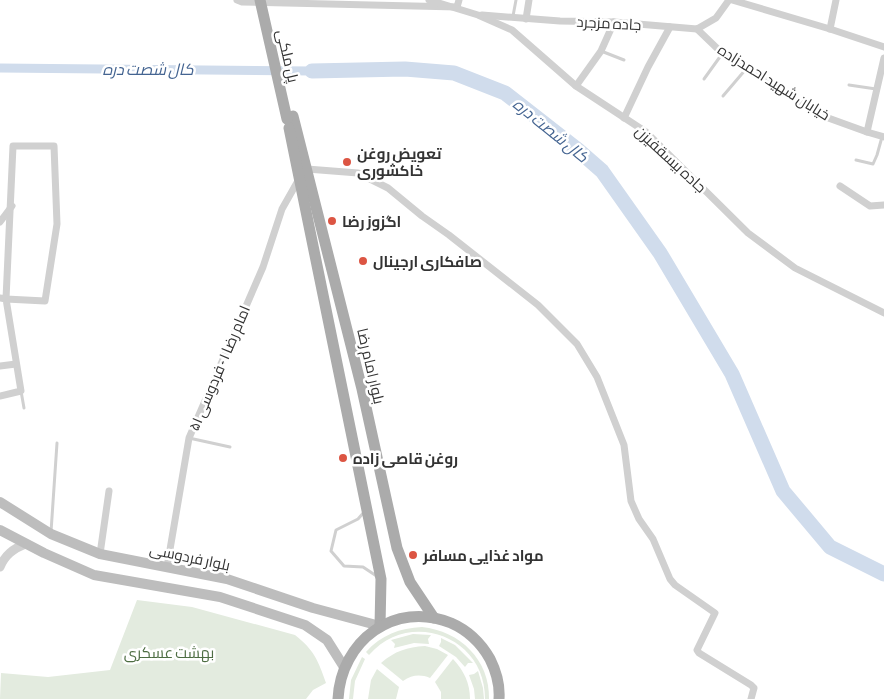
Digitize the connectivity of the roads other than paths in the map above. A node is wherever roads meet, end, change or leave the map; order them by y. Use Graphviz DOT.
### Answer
graph roads {
  1 [pos="237,0"];
  2 [pos="260,0"];
  3 [pos="268,0"];
  4 [pos="429,0"];
  5 [pos="516,0"];
  6 [pos="529,0"];
  7 [pos="730,0"];
  8 [pos="835,0"];
  9 [pos="458,4"];
  10 [pos="478,15"];
  11 [pos="512,17"];
  12 [pos="526,19"];
  13 [pos="614,22"];
  14 [pos="670,26"];
  15 [pos="830,28"];
  16 [pos="696,29"];
  17 [pos="884,46"];
  18 [pos="600,51"];
  19 [pos="722,53"];
  20 [pos="884,58"];
  21 [pos="624,60"];
  22 [pos="746,68"];
  23 [pos="704,79"];
  24 [pos="849,85"];
  25 [pos="576,86"];
  26 [pos="877,89"];
  27 [pos="723,96"];
  28 [pos="290,117"];
  29 [pos="624,118"];
  30 [pos="867,132"];
  31 [pos="883,137"];
  32 [pos="856,160"];
  33 [pos="304,173"];
  34 [pos="840,186"];
  35 [pos="12,205"];
  36 [pos="884,206"];
  37 [pos="0,222"];
  38 [pos="3,299"];
  39 [pos="884,312"];
  40 [pos="16,364"];
  41 [pos="0,366"];
  42 [pos="362,389"];
  43 [pos="21,391"];
  44 [pos="344,393"];
  45 [pos="0,396"];
  46 [pos="24,408"];
  47 [pos="190,438"];
  48 [pos="57,443"];
  49 [pos="230,447"];
  50 [pos="109,491"];
  51 [pos="0,502"];
  52 [pos="367,509"];
  53 [pos="0,530"];
  54 [pos="51,534"];
  55 [pos="25,544"];
  56 [pos="100,554"];
  57 [pos="167,567"];
  58 [pos="0,568"];
  59 [pos="381,579"];
  60 [pos="434,618"];
  61 [pos="380,626"];
  62 [pos="344,667"];
  63 [pos="338,699"];
  64 [pos="499,699"];
  65 [pos="751,699"];
  1 -- 9 [label="street"];
  2 -- 28 [label="main road, پل ملکی, bridge"];
  3 -- 28 [label="main road, پل ملکی"];
  4 -- 9 [label="street, جاده بیسقفیزن"];
  5 -- 11 [label="lane"];
  6 -- 12 [label="street"];
  7 -- 15 [label="street"];
  7 -- 16 [label="street"];
  8 -- 15 [label="street"];
  9 -- 10 [label="street, جاده بیسقفیزن"];
  10 -- 11 [label="street, جاده مزجرد"];
  10 -- 25 [label="street, جاده بیسقفیزن"];
  11 -- 12 [label="street, جاده مزجرد"];
  12 -- 13 [label="street, جاده مزجرد"];
  13 -- 14 [label="street, جاده مزجرد"];
  13 -- 18 [label="street"];
  14 -- 16 [label="street, جاده مزجرد"];
  14 -- 29 [label="street"];
  15 -- 17 [label="street"];
  16 -- 19 [label="street, خیابان شهید احمدزاده"];
  18 -- 21 [label="lane"];
  18 -- 25 [label="street"];
  19 -- 22 [label="street, خیابان شهید احمدزاده"];
  19 -- 23 [label="lane"];
  20 -- 26 [label="street"];
  22 -- 27 [label="lane"];
  22 -- 30 [label="street, خیابان شهید احمدزاده"];
  24 -- 26 [label="lane"];
  25 -- 29 [label="street, جاده بیسقفیزن"];
  26 -- 30 [label="street"];
  28 -- 33 [label="main road, بلوار امام رضا"];
  29 -- 39 [label="street, جاده بیسقفیزن"];
  30 -- 31 [label="street, خیابان شهید احمدزاده"];
  31 -- 32 [label="lane"];
  33 -- 42 [label="main road, بلوار امام رضا"];
  33 -- 44 [label="main road, بلوار امام رضا"];
  33 -- 47 [label="street, امام رضا ۱ - فردوسی ۵۱"];
  33 -- 65 [label="street"];
  34 -- 36 [label="street"];
  35 -- 37 [label="street"];
  35 -- 38 [label="street"];
  35 -- 38 [label="street"];
  38 -- 40 [label="street"];
  40 -- 41 [label="street"];
  40 -- 43 [label="street"];
  42 -- 44 [label="main road"];
  42 -- 60 [label="main road, بلوار امام رضا"];
  43 -- 45 [label="street"];
  43 -- 46 [label="lane"];
  44 -- 52 [label="main road, بلوار امام رضا"];
  47 -- 49 [label="lane"];
  47 -- 57 [label="street, امام رضا ۱ - فردوسی ۵۱"];
  48 -- 54 [label="lane"];
  50 -- 56 [label="street"];
  51 -- 54 [label="main road, بلوار فردوسی"];
  52 -- 59 [label="main road, بلوار امام رضا"];
  52 -- 59 [label="lane"];
  53 -- 55 [label="main road"];
  54 -- 56 [label="main road, بلوار فردوسی"];
  55 -- 58 [label="street"];
  55 -- 62 [label="main road"];
  56 -- 57 [label="main road, بلوار فردوسی"];
  57 -- 61 [label="main road, بلوار فردوسی"];
  59 -- 61 [label="main road, بلوار امام رضا"];
  60 -- 61 [label="main road"];
  60 -- 64 [label="main road"];
  61 -- 62 [label="main road"];
  62 -- 63 [label="main road"];
}
